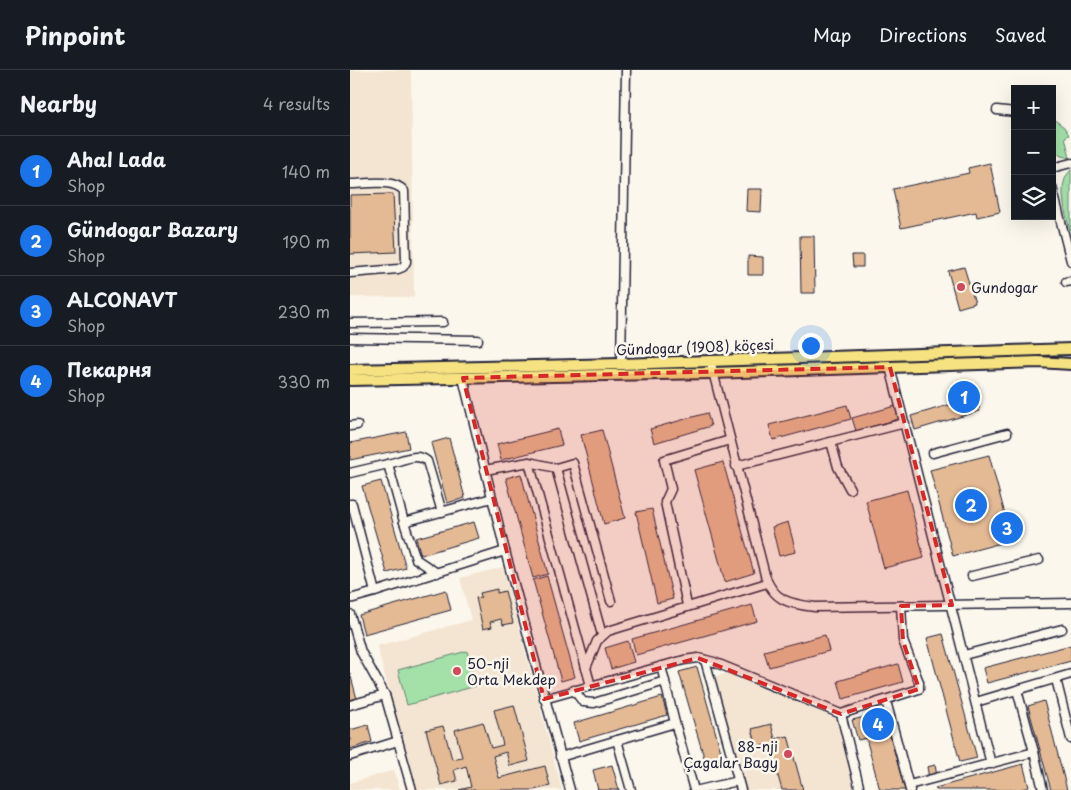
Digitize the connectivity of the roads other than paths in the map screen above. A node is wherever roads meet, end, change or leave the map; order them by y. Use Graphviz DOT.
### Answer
graph roads {
  1 [pos="626,70"];
  2 [pos="997,110"];
  3 [pos="1011,112"];
  4 [pos="1071,163"];
  5 [pos="1056,167"];
  6 [pos="350,184"];
  7 [pos="1056,203"];
  8 [pos="1071,261"];
  9 [pos="350,273"];
  10 [pos="443,322"];
  11 [pos="350,323"];
  12 [pos="350,338"];
  13 [pos="478,340"];
  14 [pos="1071,349"];
  15 [pos="710,360"];
  16 [pos="621,364"];
  17 [pos="1071,364"];
  18 [pos="890,367"];
  19 [pos="350,370"];
  20 [pos="463,373"];
  21 [pos="712,373"];
  22 [pos="350,380"];
  23 [pos="905,423"];
  24 [pos="1006,433"];
  25 [pos="730,440"];
  26 [pos="831,442"];
  27 [pos="933,453"];
  28 [pos="529,462"];
  29 [pos="388,464"];
  30 [pos="736,466"];
  31 [pos="556,468"];
  32 [pos="485,470"];
  33 [pos="350,473"];
  34 [pos="850,488"];
  35 [pos="492,498"];
  36 [pos="350,504"];
  37 [pos="442,512"];
  38 [pos="404,522"];
  39 [pos="505,551"];
  40 [pos="1039,560"];
  41 [pos="437,573"];
  42 [pos="972,576"];
  43 [pos="767,582"];
  44 [pos="375,592"];
  45 [pos="350,599"];
  46 [pos="610,601"];
  47 [pos="1071,603"];
  48 [pos="687,605"];
  49 [pos="952,605"];
  50 [pos="901,606"];
  51 [pos="350,614"];
  52 [pos="1062,629"];
  53 [pos="602,635"];
  54 [pos="964,655"];
  55 [pos="704,660"];
  56 [pos="661,666"];
  57 [pos="586,668"];
  58 [pos="1071,674"];
  59 [pos="1056,678"];
  60 [pos="665,681"];
  61 [pos="591,686"];
  62 [pos="574,690"];
  63 [pos="1017,690"];
  64 [pos="385,695"];
  65 [pos="544,699"];
  66 [pos="886,701"];
  67 [pos="976,702"];
  68 [pos="350,705"];
  69 [pos="841,714"];
  70 [pos="675,723"];
  71 [pos="617,740"];
  72 [pos="1071,740"];
  73 [pos="398,741"];
  74 [pos="1034,752"];
  75 [pos="350,756"];
  76 [pos="560,757"];
  77 [pos="990,764"];
  78 [pos="738,780"];
  79 [pos="910,788"];
  80 [pos="412,790"];
  81 [pos="570,790"];
  82 [pos="631,790"];
  83 [pos="694,790"];
  84 [pos="699,790"];
  85 [pos="741,790"];
  86 [pos="860,790"];
  87 [pos="1043,790"];
  1 -- 16 [label="street"];
  2 -- 3 [label="street"];
  4 -- 5 [label="street"];
  6 -- 9 [label="street"];
  7 -- 8 [label="street"];
  10 -- 11 [label="street"];
  12 -- 13 [label="street"];
  14 -- 15 [label="main road, Gündogar (1908) köçesi"];
  15 -- 16 [label="main road, Gündogar (1908) köçesi"];
  15 -- 21 [label="street"];
  16 -- 20 [label="main road, Gündogar (1908) köçesi"];
  17 -- 18 [label="main road, Gündogar (1908) köçesi"];
  18 -- 21 [label="main road, Gündogar (1908) köçesi"];
  18 -- 23 [label="street"];
  19 -- 20 [label="main road, Gündogar (1908) köçesi"];
  20 -- 21 [label="main road, Gündogar (1908) köçesi"];
  20 -- 22 [label="main road, Gündogar (1908) köçesi"];
  20 -- 32 [label="street"];
  21 -- 25 [label="street"];
  23 -- 26 [label="street"];
  23 -- 49 [label="street"];
  24 -- 27 [label="street"];
  25 -- 30 [label="street"];
  25 -- 48 [label="street"];
  26 -- 30 [label="street"];
  26 -- 34 [label="street"];
  28 -- 31 [label="street"];
  28 -- 32 [label="street"];
  28 -- 57 [label="street"];
  29 -- 33 [label="street"];
  29 -- 37 [label="street"];
  29 -- 38 [label="street"];
  30 -- 43 [label="street"];
  31 -- 46 [label="street"];
  31 -- 53 [label="street"];
  32 -- 35 [label="street"];
  35 -- 37 [label="street"];
  35 -- 39 [label="street"];
  36 -- 44 [label="street"];
  37 -- 38 [label="street"];
  38 -- 41 [label="street"];
  39 -- 41 [label="street"];
  39 -- 65 [label="street"];
  40 -- 42 [label="street"];
  41 -- 44 [label="street"];
  43 -- 48 [label="street"];
  43 -- 50 [label="street"];
  44 -- 45 [label="street"];
  47 -- 49 [label="street"];
  48 -- 53 [label="street"];
  49 -- 50 [label="street"];
  49 -- 54 [label="street"];
  50 -- 66 [label="street"];
  51 -- 64 [label="street"];
  52 -- 54 [label="street"];
  53 -- 57 [label="street"];
  54 -- 67 [label="street"];
  55 -- 56 [label="street"];
  55 -- 69 [label="street"];
  55 -- 78 [label="street"];
  56 -- 60 [label="street"];
  56 -- 61 [label="street"];
  57 -- 61 [label="street"];
  58 -- 59 [label="street"];
  59 -- 63 [label="street"];
  59 -- 72 [label="street"];
  60 -- 62 [label="street"];
  60 -- 70 [label="street"];
  61 -- 62 [label="street"];
  62 -- 65 [label="street"];
  63 -- 67 [label="street"];
  63 -- 74 [label="street"];
  64 -- 68 [label="street"];
  64 -- 73 [label="street"];
  65 -- 76 [label="street"];
  66 -- 69 [label="street"];
  66 -- 79 [label="street"];
  67 -- 77 [label="street"];
  69 -- 86 [label="street"];
  70 -- 71 [label="street"];
  70 -- 83 [label="street"];
  71 -- 76 [label="street"];
  71 -- 82 [label="street"];
  73 -- 75 [label="street"];
  73 -- 80 [label="street"];
  74 -- 77 [label="street"];
  74 -- 87 [label="street"];
  76 -- 81 [label="street"];
  77 -- 79 [label="street"];
  78 -- 84 [label="street"];
  78 -- 85 [label="street"];
}
